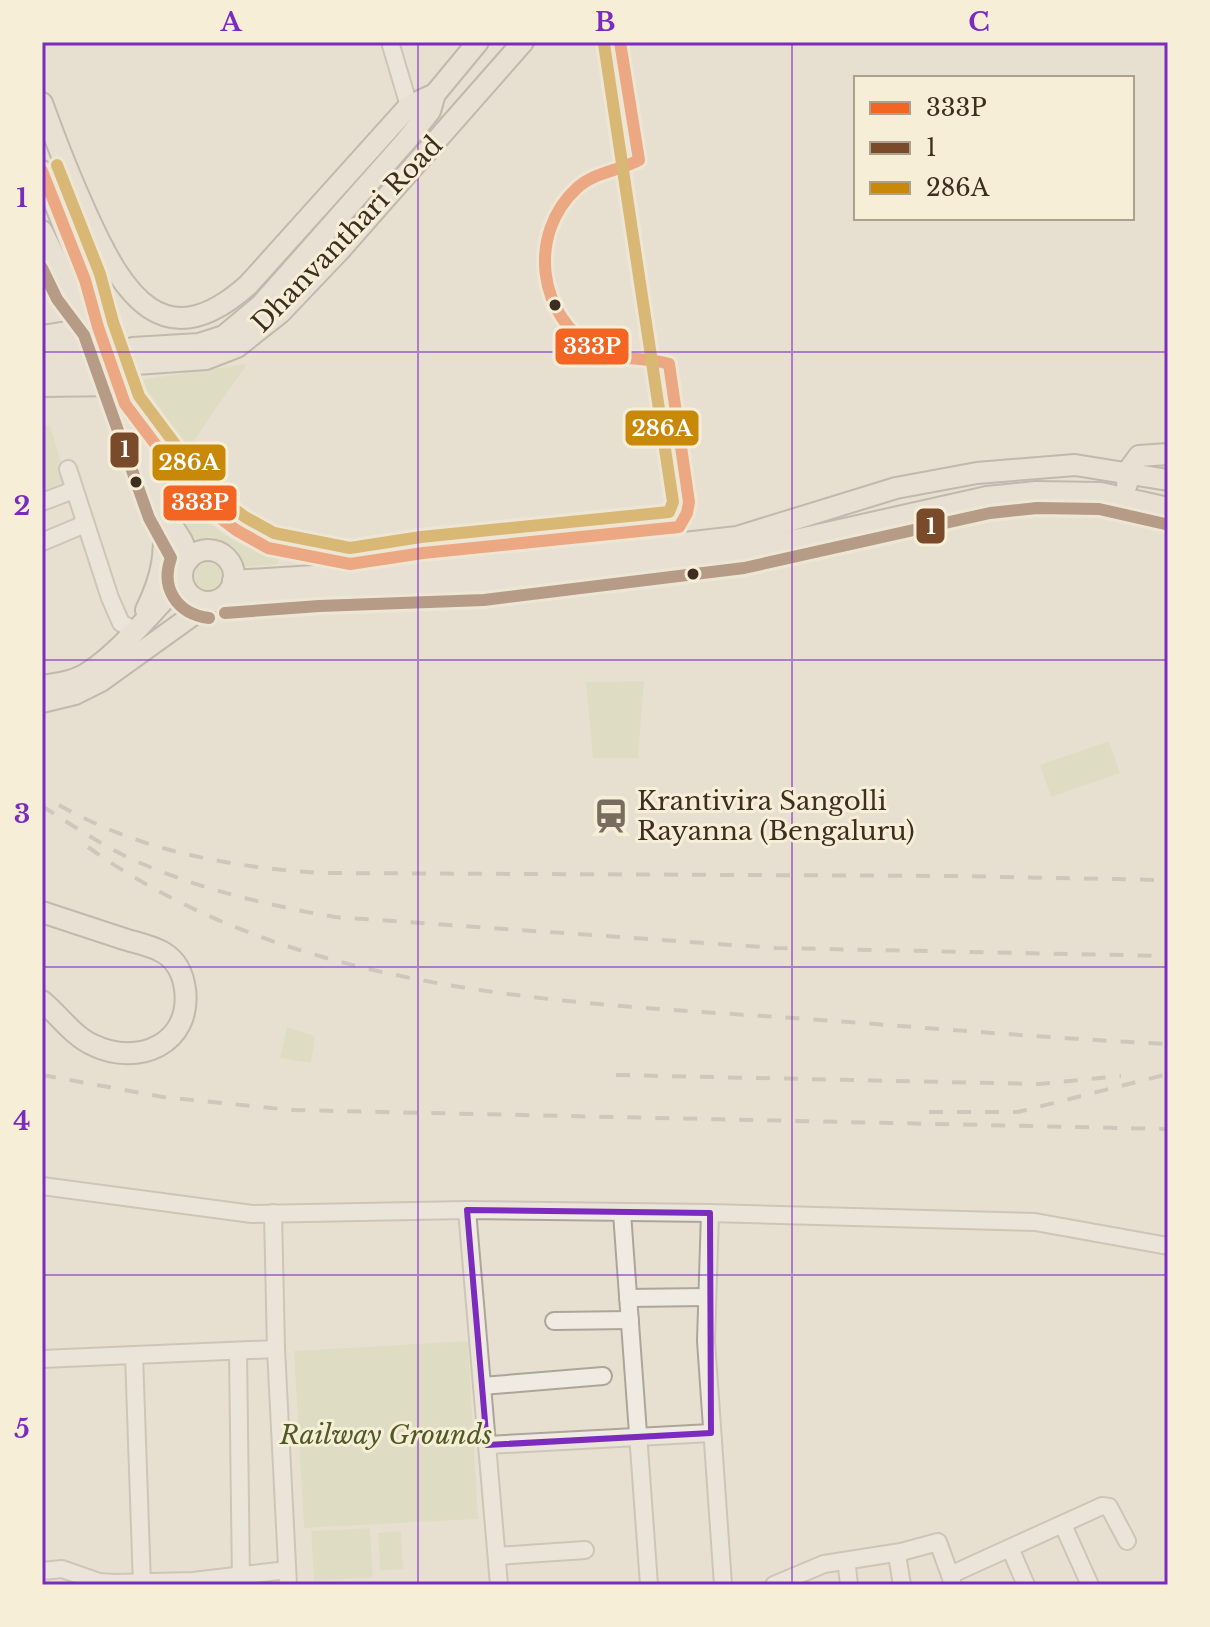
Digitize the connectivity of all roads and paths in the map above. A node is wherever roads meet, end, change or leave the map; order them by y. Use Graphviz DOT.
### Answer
graph roads {
  1 [pos="390,42"];
  2 [pos="478,42"];
  3 [pos="523,42"];
  4 [pos="42,103"];
  5 [pos="415,114"];
  6 [pos="42,171"];
  7 [pos="52,197"];
  8 [pos="42,231"];
  9 [pos="127,289"];
  10 [pos="42,336"];
  11 [pos="96,346"];
  12 [pos="42,349"];
  13 [pos="42,366"];
  14 [pos="118,385"];
  15 [pos="42,386"];
  16 [pos="1168,454"];
  17 [pos="68,469"];
  18 [pos="1128,471"];
  19 [pos="1168,480"];
  20 [pos="74,490"];
  21 [pos="1124,498"];
  22 [pos="42,502"];
  23 [pos="1168,508"];
  24 [pos="164,513"];
  25 [pos="85,524"];
  26 [pos="42,542"];
  27 [pos="189,559"];
  28 [pos="182,580"];
  29 [pos="223,593"];
  30 [pos="136,636"];
  31 [pos="42,686"];
  32 [pos="42,702"];
  33 [pos="42,912"];
  34 [pos="42,1001"];
  35 [pos="52,1016"];
  36 [pos="42,1186"];
  37 [pos="467,1210"];
  38 [pos="273,1213"];
  39 [pos="622,1213"];
  40 [pos="710,1213"];
  41 [pos="1168,1246"];
  42 [pos="707,1297"];
  43 [pos="628,1298"];
  44 [pos="630,1320"];
  45 [pos="554,1321"];
  46 [pos="276,1349"];
  47 [pos="238,1351"];
  48 [pos="134,1355"];
  49 [pos="42,1359"];
  50 [pos="603,1376"];
  51 [pos="482,1386"];
  52 [pos="711,1433"];
  53 [pos="638,1436"];
  54 [pos="487,1445"];
  55 [pos="1063,1525"];
  56 [pos="1127,1541"];
  57 [pos="1010,1548"];
  58 [pos="585,1550"];
  59 [pos="497,1556"];
  60 [pos="898,1561"];
  61 [pos="847,1567"];
  62 [pos="42,1571"];
  63 [pos="288,1577"];
  64 [pos="241,1579"];
  65 [pos="951,1580"];
  66 [pos="142,1584"];
  67 [pos="499,1585"];
  68 [pos="649,1585"];
  69 [pos="723,1585"];
  70 [pos="775,1585"];
  71 [pos="849,1585"];
  72 [pos="902,1585"];
  73 [pos="1026,1585"];
  74 [pos="1090,1585"];
  1 -- 5 [label="street"];
  2 -- 5 [label="main road, Dhanvanthari Road"];
  3 -- 5 [label="main road, Dhanvanthari Road"];
  4 -- 9 [label="main road"];
  5 -- 9 [label="main road"];
  6 -- 7 [label="main road"];
  7 -- 9 [label="main road"];
  7 -- 11 [label="main road"];
  8 -- 11 [label="main road"];
  10 -- 11 [label="main road"];
  11 -- 12 [label="main road"];
  11 -- 13 [label="main road"];
  11 -- 14 [label="main road"];
  14 -- 15 [label="main road"];
  14 -- 24 [label="main road"];
  16 -- 18 [label="main road"];
  17 -- 20 [label="street"];
  18 -- 19 [label="main road"];
  18 -- 21 [label="main road"];
  18 -- 29 [label="main road"];
  20 -- 22 [label="street"];
  20 -- 25 [label="street"];
  21 -- 23 [label="main road"];
  21 -- 29 [label="main road"];
  24 -- 27 [label="main road"];
  24 -- 30 [label="main road"];
  25 -- 26 [label="street"];
  25 -- 30 [label="street"];
  27 -- 28 [label="main road"];
  27 -- 29 [label="main road"];
  28 -- 29 [label="main road"];
  28 -- 30 [label="main road"];
  29 -- 30 [label="main road"];
  30 -- 31 [label="main road"];
  30 -- 32 [label="main road"];
  33 -- 35 [label="main road"];
  34 -- 35 [label="main road"];
  36 -- 38 [label="street"];
  37 -- 38 [label="street"];
  37 -- 39 [label="street"];
  37 -- 51 [label="street"];
  38 -- 46 [label="street"];
  39 -- 40 [label="street"];
  39 -- 43 [label="street"];
  40 -- 41 [label="street"];
  40 -- 42 [label="street"];
  42 -- 43 [label="street"];
  42 -- 52 [label="street"];
  43 -- 44 [label="street"];
  44 -- 45 [label="street"];
  44 -- 53 [label="street"];
  46 -- 47 [label="street"];
  46 -- 63 [label="street"];
  47 -- 48 [label="street"];
  47 -- 64 [label="street"];
  48 -- 49 [label="street"];
  48 -- 66 [label="street"];
  50 -- 51 [label="street"];
  51 -- 54 [label="street"];
  52 -- 53 [label="street"];
  52 -- 69 [label="street"];
  53 -- 54 [label="street"];
  53 -- 68 [label="street"];
  54 -- 59 [label="street"];
  55 -- 56 [label="street"];
  55 -- 57 [label="street"];
  55 -- 74 [label="street"];
  57 -- 65 [label="street"];
  57 -- 73 [label="street"];
  58 -- 59 [label="street"];
  59 -- 67 [label="street"];
  60 -- 72 [label="street"];
  61 -- 71 [label="street"];
  62 -- 66 [label="street"];
  63 -- 64 [label="street"];
  64 -- 66 [label="street"];
  65 -- 70 [label="street"];
}
